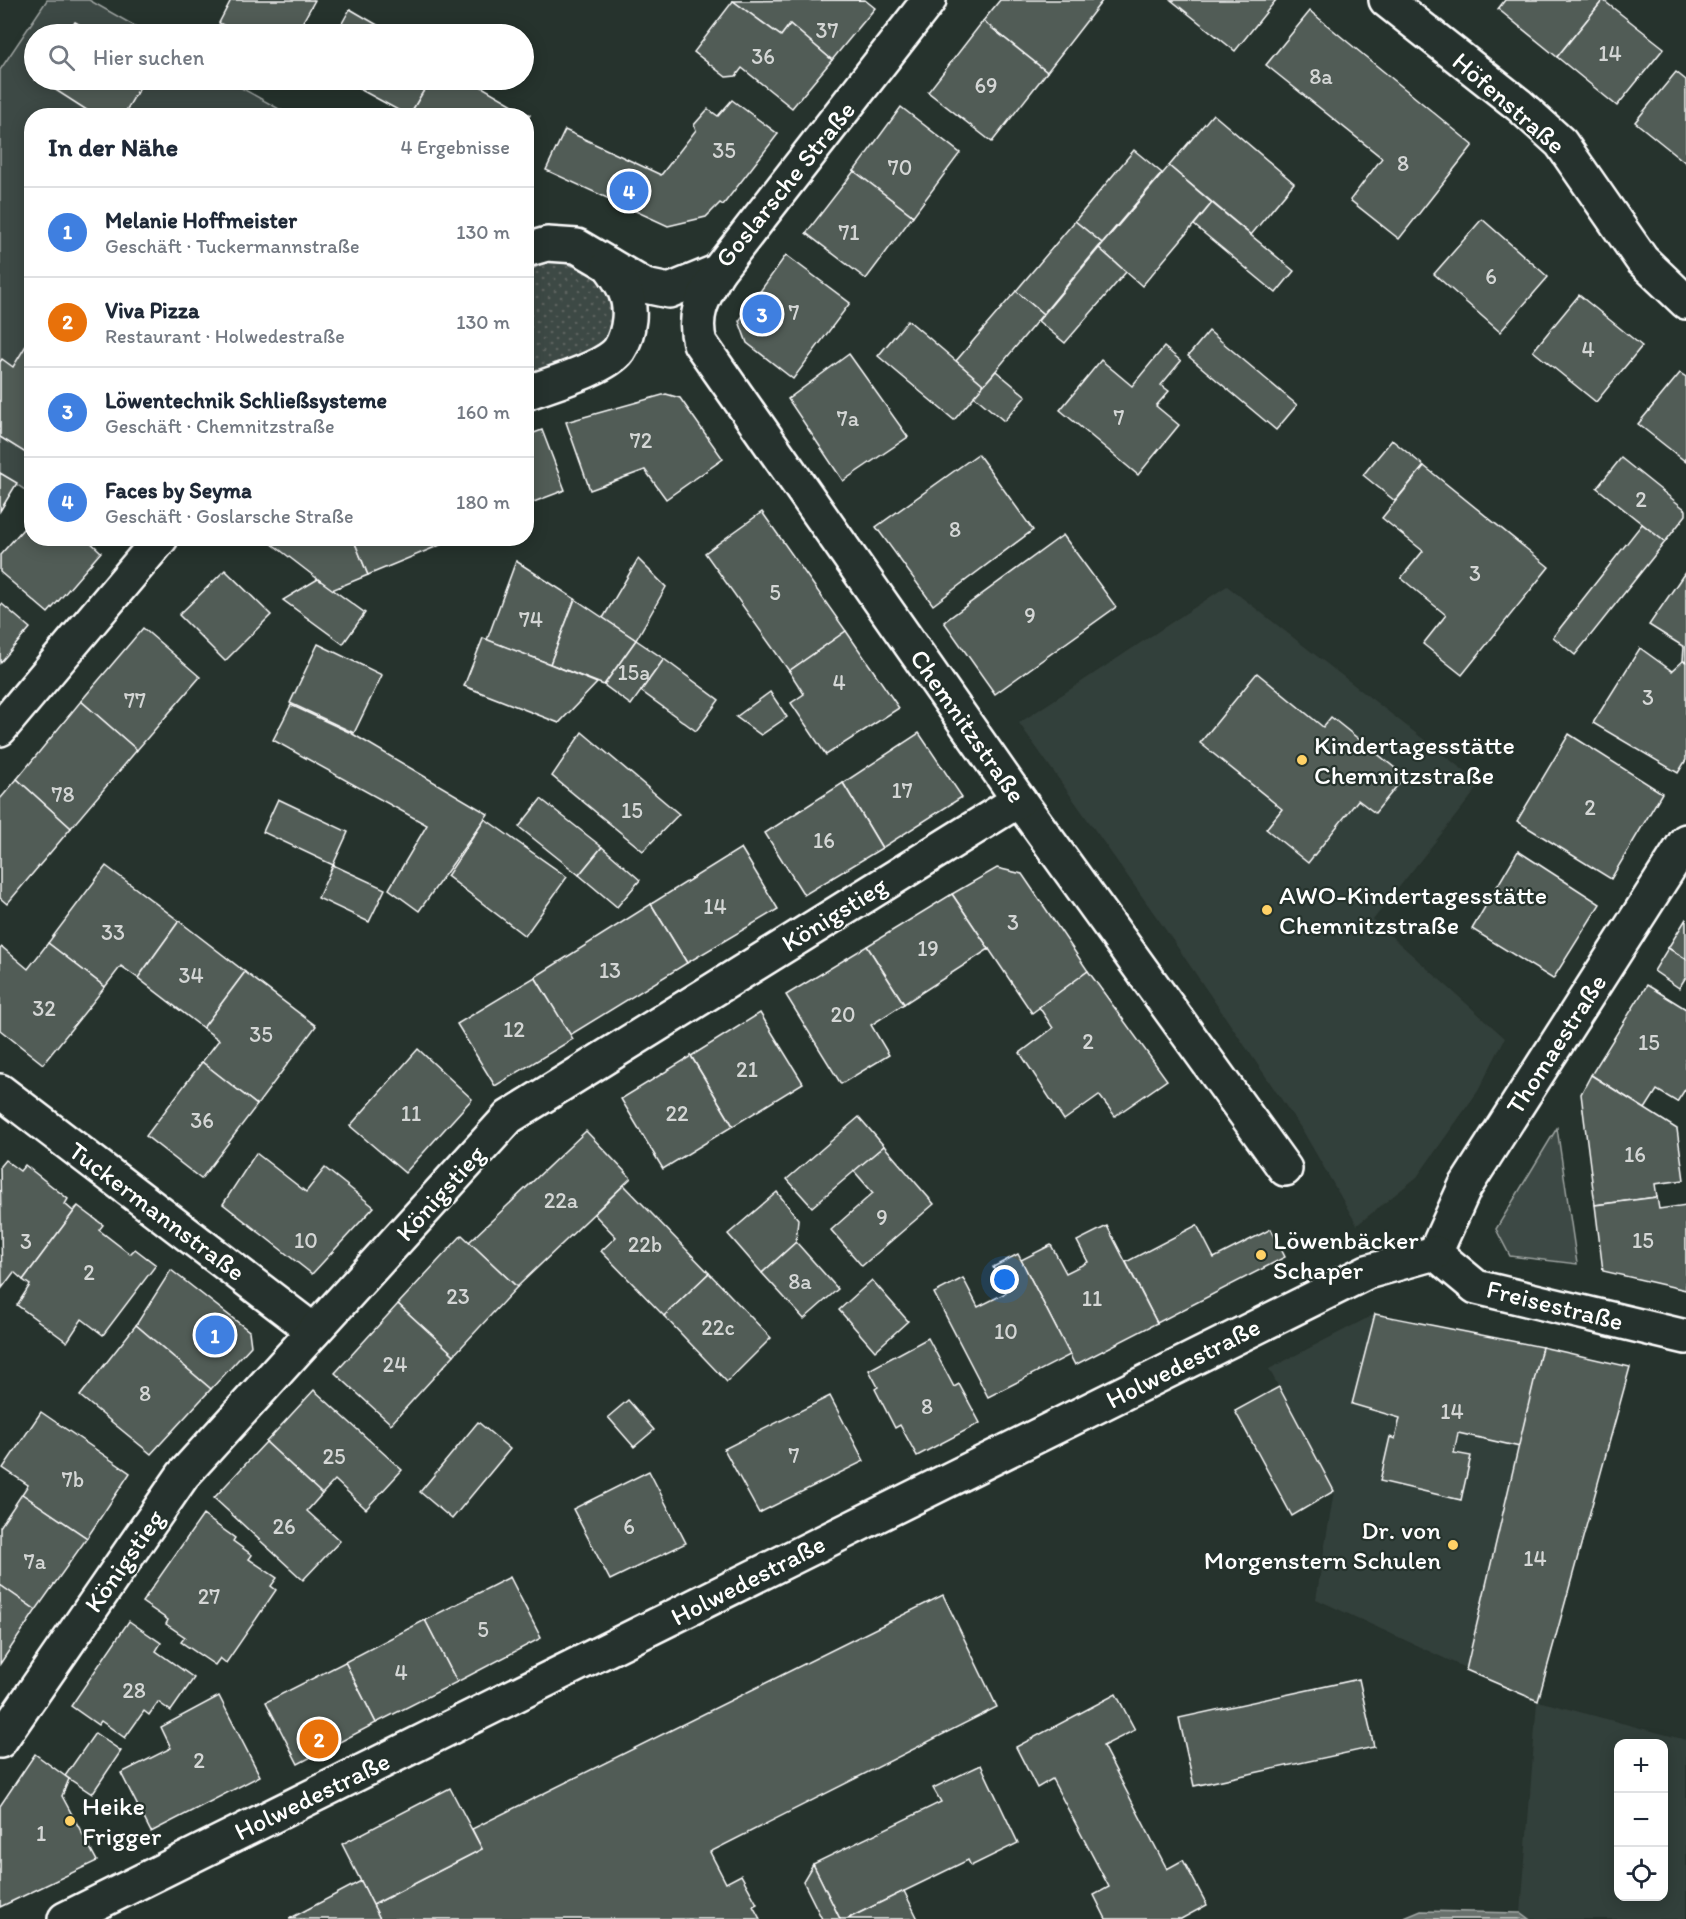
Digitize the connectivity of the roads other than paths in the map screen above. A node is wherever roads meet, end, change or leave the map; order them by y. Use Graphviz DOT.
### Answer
graph roads {
  1 [pos="929,0"];
  2 [pos="1386,0"];
  3 [pos="534,248"];
  4 [pos="606,261"];
  5 [pos="718,271"];
  6 [pos="1686,302"];
  7 [pos="534,390"];
  8 [pos="153,546"];
  9 [pos="0,729"];
  10 [pos="1019,800"];
  11 [pos="1686,841"];
  12 [pos="0,1091"];
  13 [pos="1285,1169"];
  14 [pos="1435,1253"];
  15 [pos="314,1330"];
  16 [pos="1686,1337"];
  17 [pos="0,1741"];
  18 [pos="65,1919"];
  1 -- 5 [label="street, Goslarsche Straße"];
  2 -- 6 [label="street, Höfenstraße"];
  3 -- 4 [label="street, Goslarsche Straße"];
  4 -- 5 [label="street, Goslarsche Straße"];
  4 -- 7 [label="street, Goslarsche Straße"];
  5 -- 10 [label="street, Chemnitzstraße"];
  8 -- 9 [label="street"];
  10 -- 13 [label="street, Chemnitzstraße"];
  10 -- 15 [label="street, Königstieg"];
  11 -- 14 [label="street, Thomaestraße"];
  12 -- 15 [label="street, Tuckermannstraße"];
  14 -- 16 [label="street, Freisestraße"];
  14 -- 18 [label="street, Holwedestraße"];
  15 -- 17 [label="street, Königstieg"];
}
